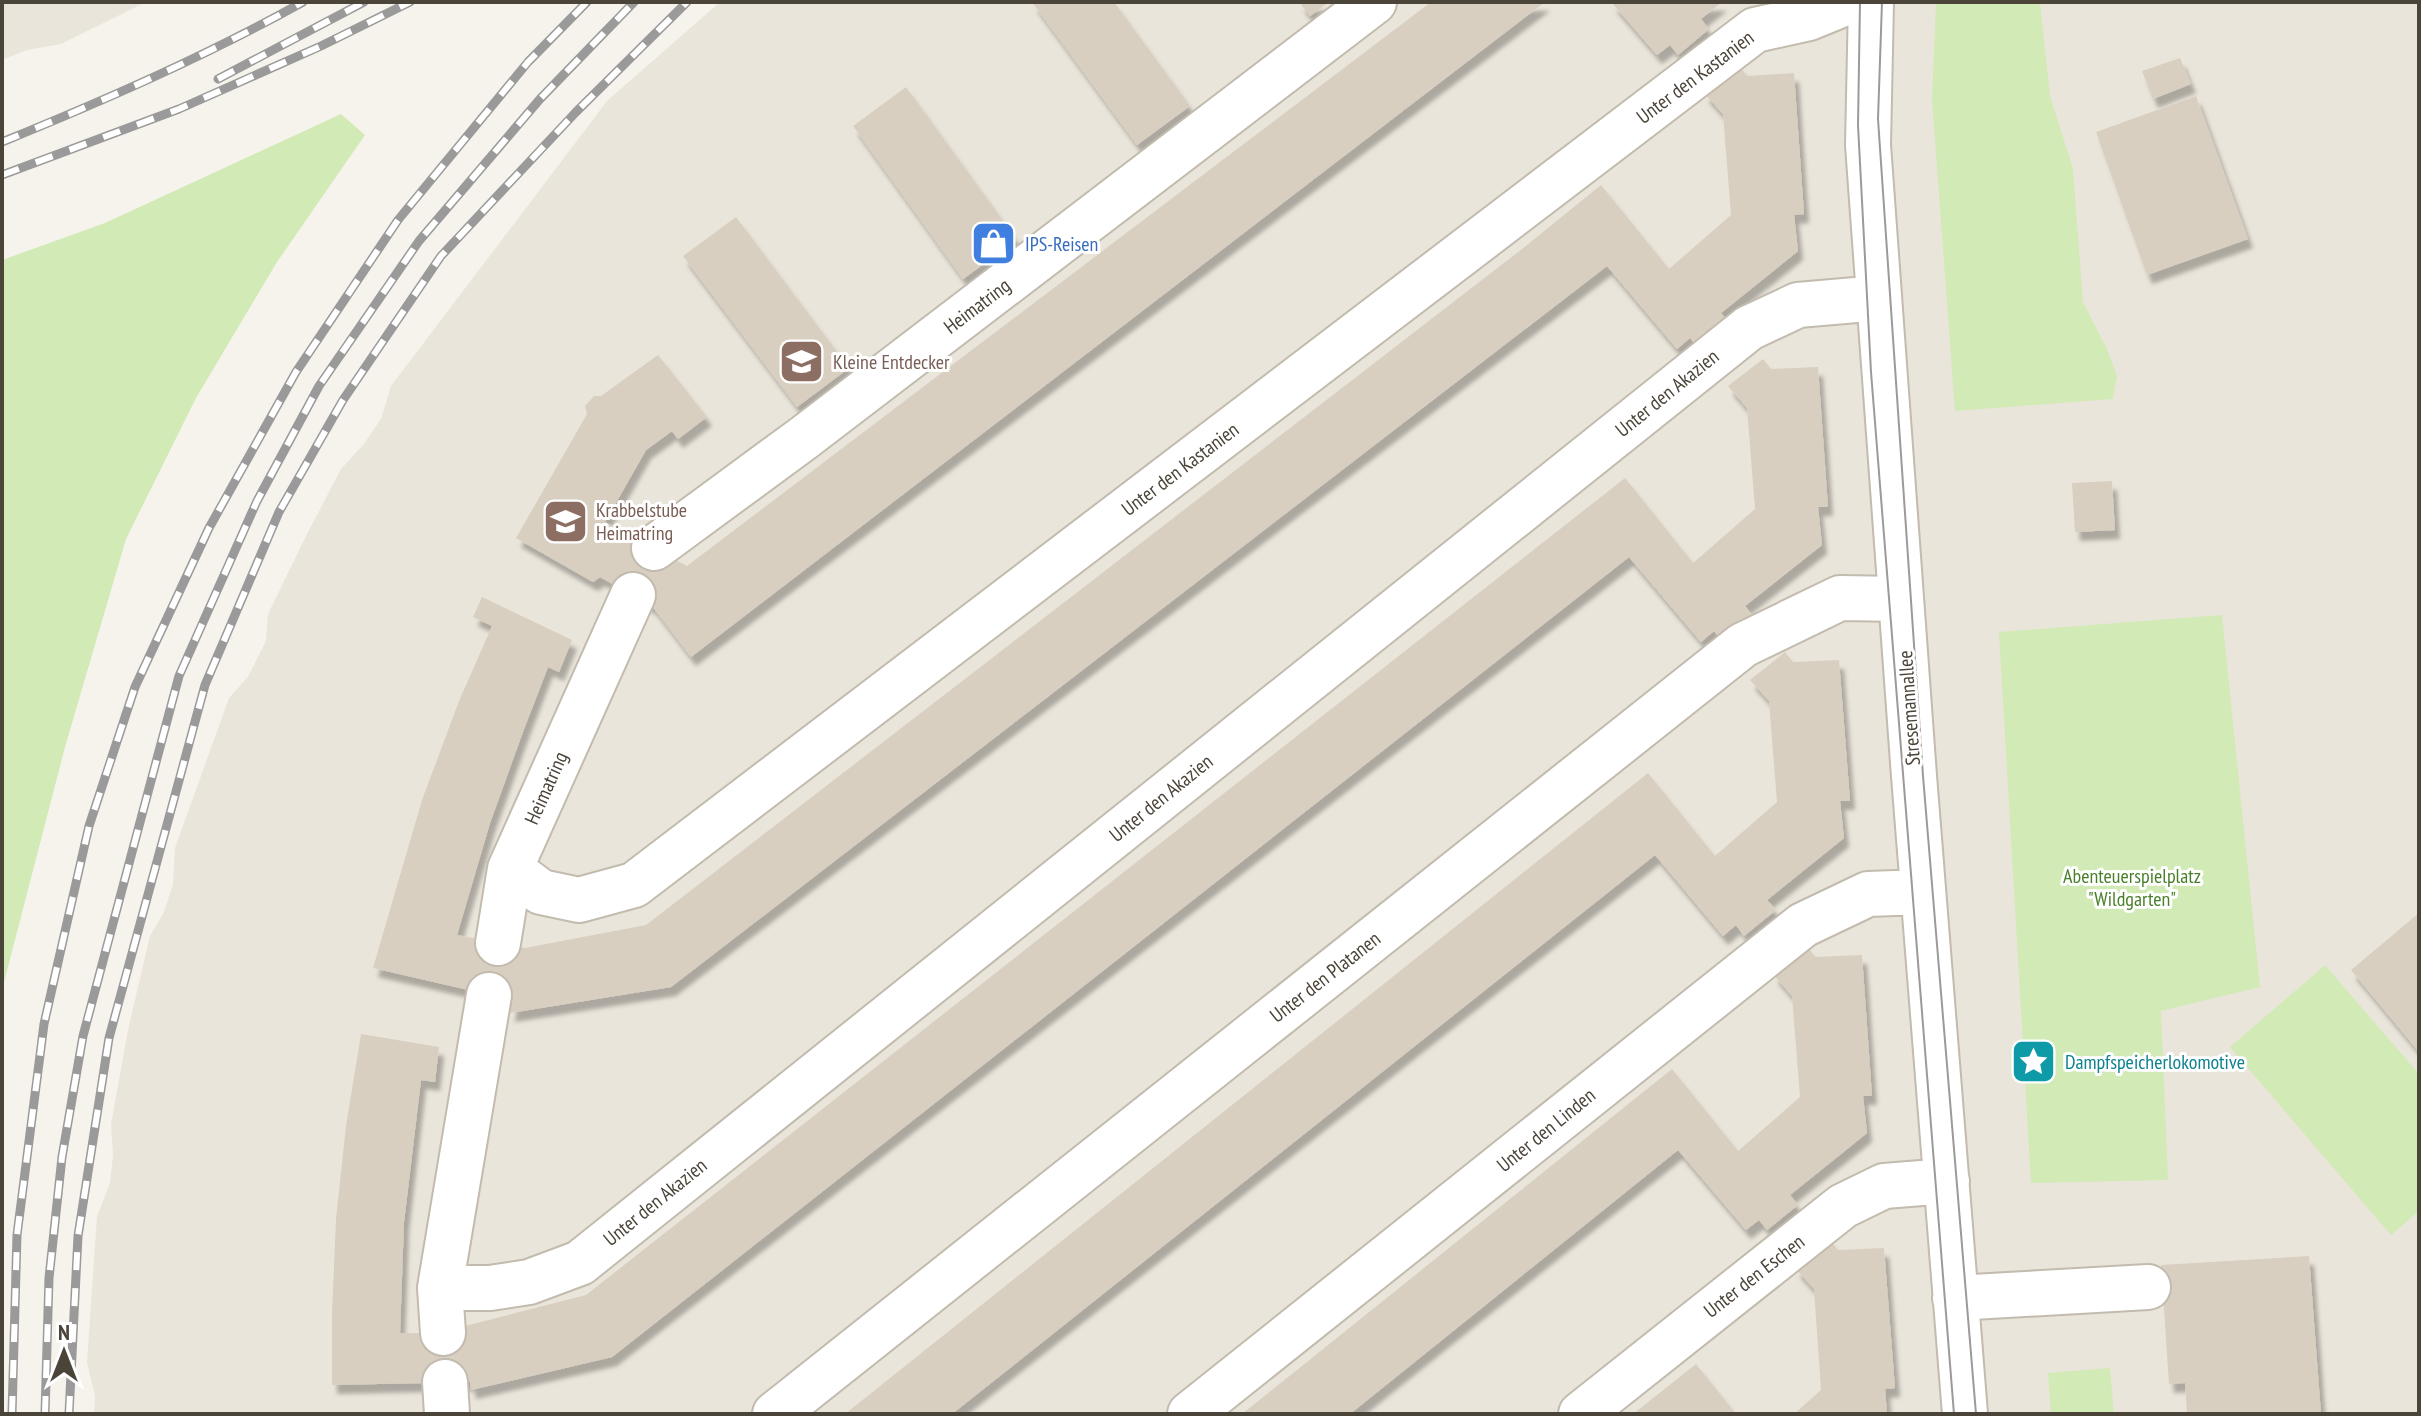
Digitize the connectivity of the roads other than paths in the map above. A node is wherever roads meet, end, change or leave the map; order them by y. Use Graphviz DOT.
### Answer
graph roads {
  1 [pos="1374,2"];
  2 [pos="1848,2"];
  3 [pos="1871,2"];
  4 [pos="1879,298"];
  5 [pos="654,548"];
  6 [pos="633,595"];
  7 [pos="1901,599"];
  8 [pos="510,869"];
  9 [pos="1923,892"];
  10 [pos="498,943"];
  11 [pos="489,995"];
  12 [pos="1947,1181"];
  13 [pos="2148,1287"];
  14 [pos="440,1288"];
  15 [pos="1955,1298"];
  16 [pos="443,1333"];
  17 [pos="775,1414"];
  18 [pos="1190,1414"];
  19 [pos="1581,1414"];
  20 [pos="1965,1414"];
  1 -- 5 [label="street, Heimatring"];
  2 -- 8 [label="street, Unter den Kastanien"];
  3 -- 4 [label="street, Stresemannallee"];
  4 -- 7 [label="street, Stresemannallee"];
  4 -- 14 [label="street, Unter den Akazien"];
  6 -- 8 [label="street, Heimatring"];
  7 -- 9 [label="street, Stresemannallee"];
  7 -- 17 [label="street, Unter den Platanen"];
  8 -- 10 [label="street, Heimatring"];
  9 -- 12 [label="street, Stresemannallee"];
  9 -- 18 [label="street, Unter den Linden"];
  11 -- 14 [label="street"];
  12 -- 15 [label="street, Stresemannallee"];
  12 -- 19 [label="street, Unter den Eschen"];
  13 -- 15 [label="street"];
  14 -- 16 [label="street"];
  15 -- 20 [label="street, Stresemannallee"];
}
